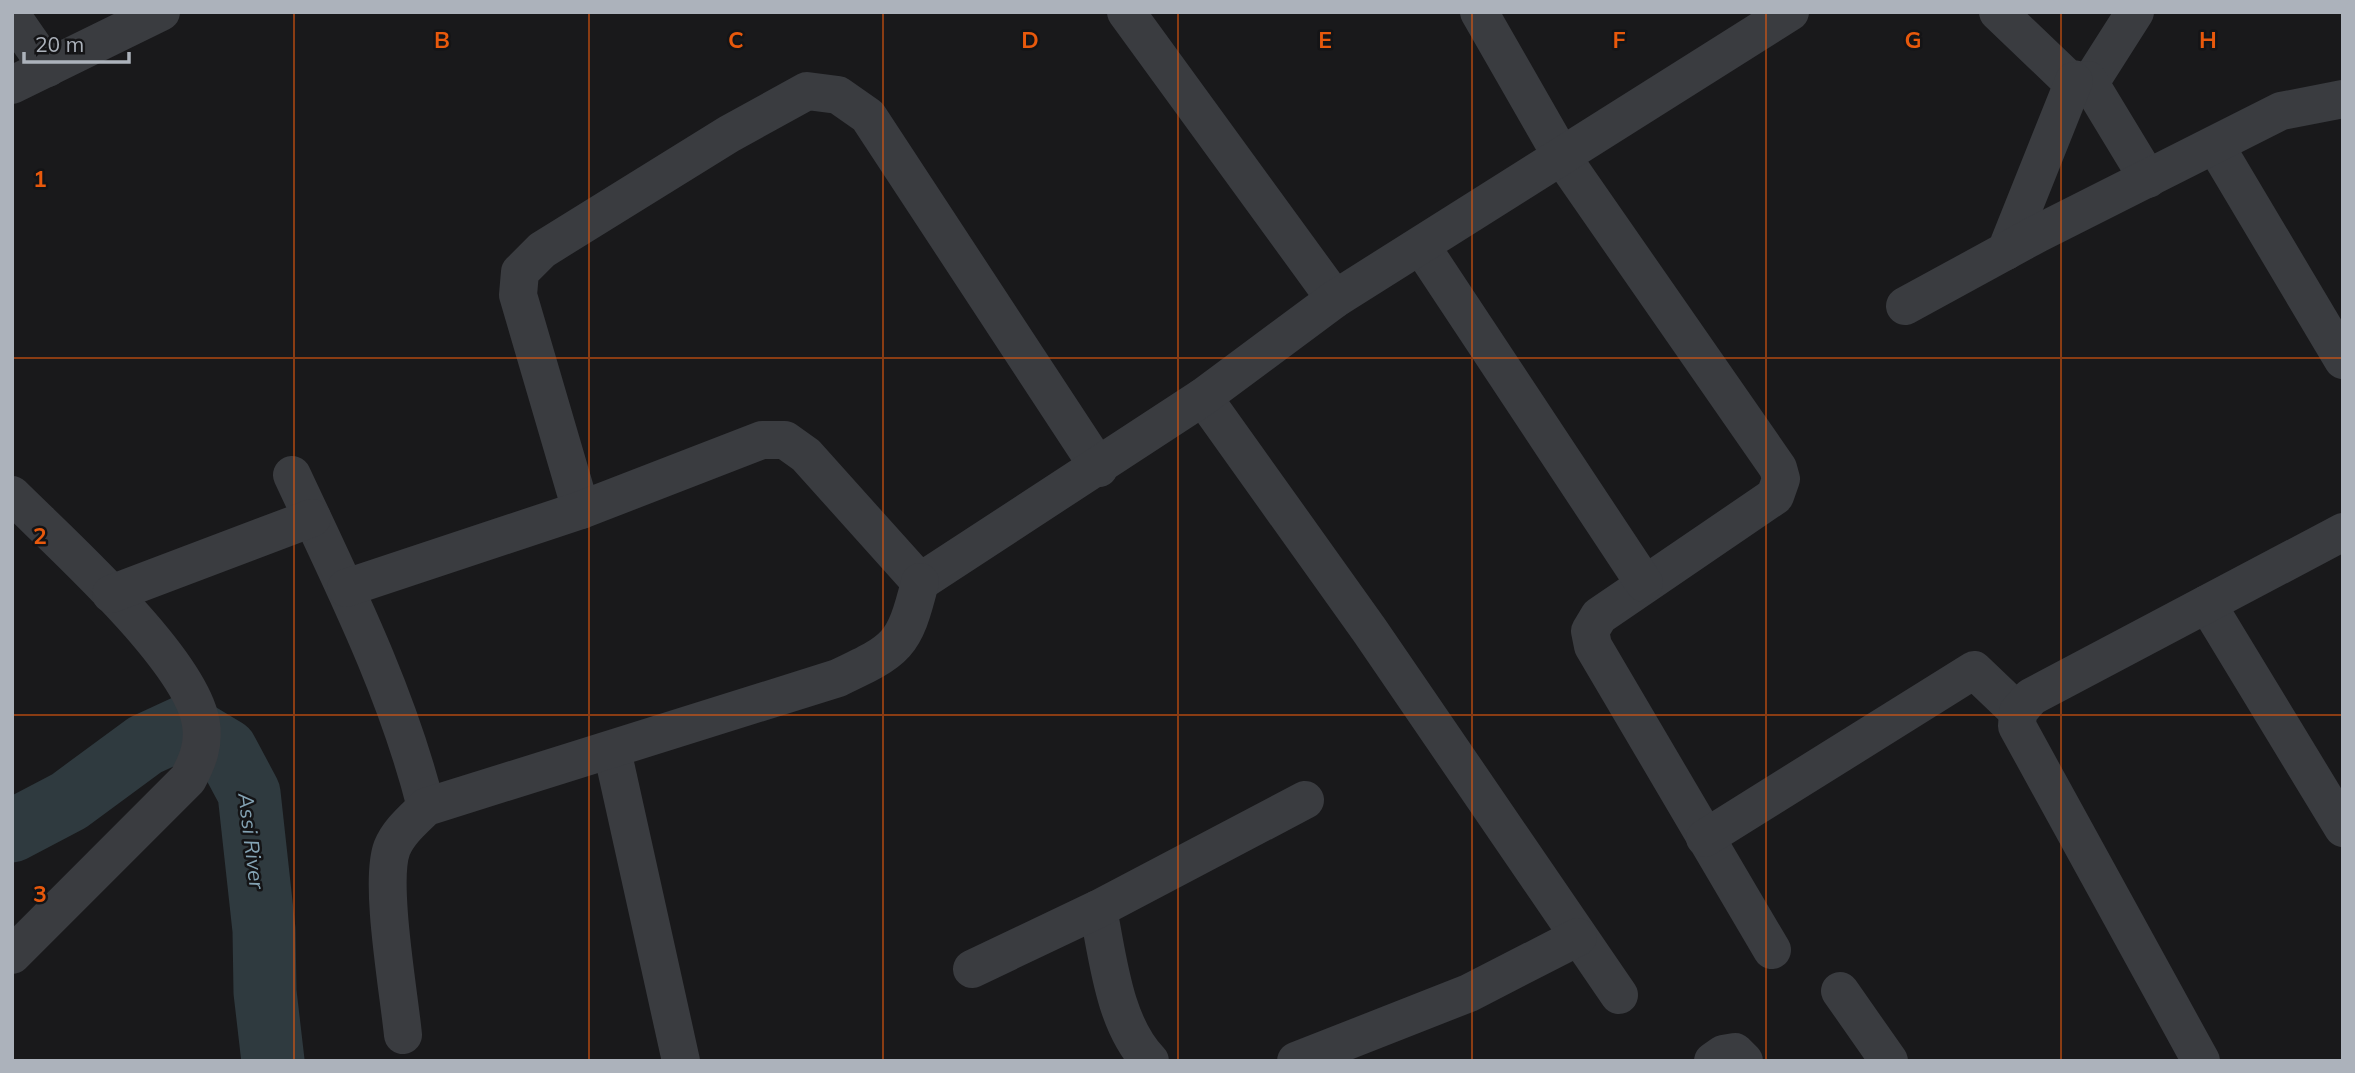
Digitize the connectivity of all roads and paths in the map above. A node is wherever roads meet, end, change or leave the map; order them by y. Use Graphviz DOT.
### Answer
graph roads {
  1 [pos="161,12"];
  2 [pos="1126,12"];
  3 [pos="1479,12"];
  4 [pos="1790,12"];
  5 [pos="1998,12"];
  6 [pos="2135,12"];
  7 [pos="12,16"];
  8 [pos="48,68"];
  9 [pos="2081,80"];
  10 [pos="12,85"];
  11 [pos="2343,99"];
  12 [pos="2215,145"];
  13 [pos="1562,157"];
  14 [pos="2148,179"];
  15 [pos="1421,246"];
  16 [pos="2006,251"];
  17 [pos="1335,299"];
  18 [pos="1905,306"];
  19 [pos="2343,360"];
  20 [pos="1203,397"];
  21 [pos="1098,468"];
  22 [pos="292,475"];
  23 [pos="12,495"];
  24 [pos="581,510"];
  25 [pos="312,518"];
  26 [pos="2343,532"];
  27 [pos="920,582"];
  28 [pos="1644,583"];
  29 [pos="346,588"];
  30 [pos="111,594"];
  31 [pos="2207,604"];
  32 [pos="2018,712"];
  33 [pos="612,750"];
  34 [pos="1305,800"];
  35 [pos="426,807"];
  36 [pos="2343,828"];
  37 [pos="1706,838"];
  38 [pos="1098,909"];
  39 [pos="1578,937"];
  40 [pos="1772,950"];
  41 [pos="12,955"];
  42 [pos="972,970"];
  43 [pos="1840,991"];
  44 [pos="1619,995"];
  45 [pos="403,1035"];
  46 [pos="681,1061"];
  47 [pos="1150,1061"];
  48 [pos="1296,1061"];
  49 [pos="1713,1061"];
  50 [pos="1744,1061"];
  51 [pos="1889,1061"];
  52 [pos="2202,1061"];
  1 -- 8 [label="street"];
  2 -- 17 [label="street"];
  3 -- 13 [label="street"];
  4 -- 13 [label="street"];
  5 -- 9 [label="street"];
  6 -- 9 [label="street"];
  7 -- 8 [label="street"];
  8 -- 10 [label="street"];
  9 -- 14 [label="street"];
  9 -- 16 [label="street"];
  11 -- 12 [label="street"];
  12 -- 14 [label="street"];
  12 -- 19 [label="street"];
  13 -- 15 [label="street"];
  13 -- 28 [label="street"];
  14 -- 16 [label="street"];
  15 -- 17 [label="street"];
  15 -- 28 [label="street"];
  16 -- 18 [label="street"];
  17 -- 20 [label="street"];
  20 -- 21 [label="street"];
  20 -- 39 [label="street"];
  21 -- 24 [label="street"];
  21 -- 27 [label="street"];
  22 -- 25 [label="street"];
  23 -- 30 [label="street"];
  24 -- 27 [label="street"];
  24 -- 29 [label="street"];
  25 -- 29 [label="street"];
  25 -- 30 [label="street"];
  26 -- 31 [label="street"];
  27 -- 33 [label="street"];
  28 -- 37 [label="street"];
  29 -- 35 [label="street"];
  30 -- 41 [label="street"];
  31 -- 32 [label="street"];
  31 -- 36 [label="street"];
  32 -- 37 [label="street"];
  32 -- 52 [label="street"];
  33 -- 35 [label="street"];
  33 -- 46 [label="street"];
  34 -- 38 [label="street"];
  35 -- 45 [label="street"];
  37 -- 40 [label="street"];
  38 -- 42 [label="street"];
  38 -- 47 [label="street"];
  39 -- 44 [label="street"];
  39 -- 48 [label="street"];
  43 -- 51 [label="street"];
  49 -- 50 [label="street"];
}
